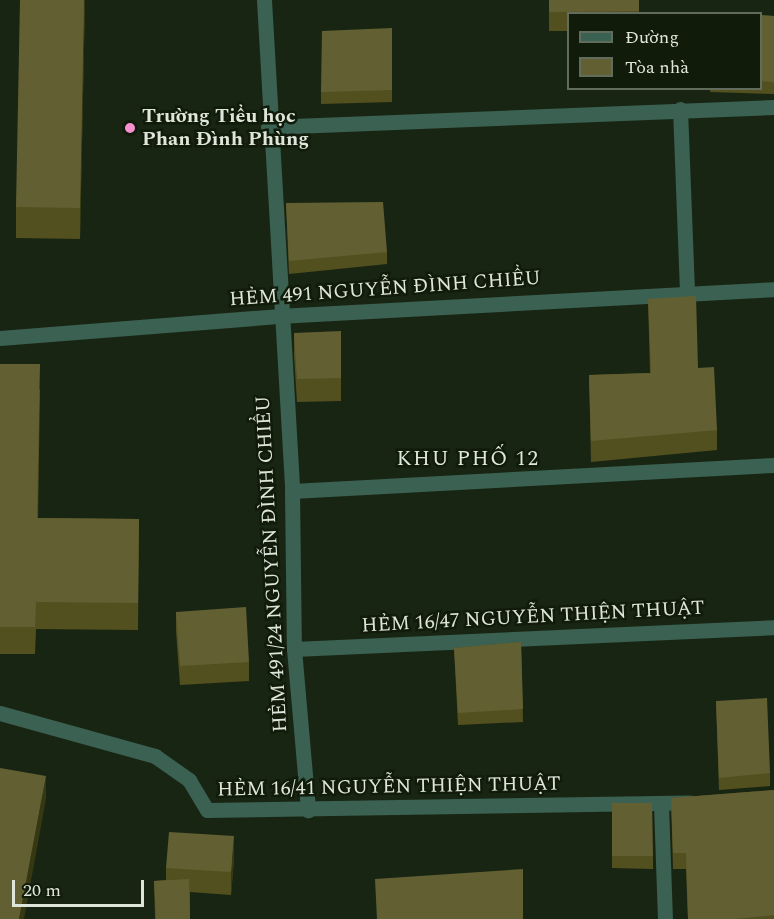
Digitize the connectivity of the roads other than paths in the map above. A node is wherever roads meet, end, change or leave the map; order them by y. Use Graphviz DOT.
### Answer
graph roads {
  1 [pos="264,0"];
  2 [pos="774,107"];
  3 [pos="680,110"];
  4 [pos="268,127"];
  5 [pos="774,289"];
  6 [pos="687,292"];
  7 [pos="278,316"];
  8 [pos="0,338"];
  9 [pos="774,465"];
  10 [pos="292,491"];
  11 [pos="774,627"];
  12 [pos="294,649"];
  13 [pos="0,713"];
  14 [pos="706,801"];
  15 [pos="662,804"];
  16 [pos="308,810"];
  17 [pos="665,919"];
  1 -- 4 [label="street, HẺM 491/24 NGUYỄN ĐÌNH CHIỂU"];
  2 -- 3 [label="street"];
  3 -- 4 [label="street"];
  3 -- 6 [label="street"];
  4 -- 7 [label="street, HẺM 491/24 NGUYỄN ĐÌNH CHIỂU"];
  5 -- 6 [label="street, HẺM 491 NGUYỄN ÐÌNH CHIỂU"];
  6 -- 7 [label="street, HẺM 491 NGUYỄN ÐÌNH CHIỂU"];
  7 -- 8 [label="street, HẺM 491 NGUYỄN ÐÌNH CHIỂU"];
  7 -- 10 [label="street, HẺM 491/24 NGUYỄN ĐÌNH CHIỂU"];
  9 -- 10 [label="street"];
  10 -- 12 [label="street, HẺM 491/24 NGUYỄN ĐÌNH CHIỂU"];
  11 -- 12 [label="street, HẺM 16/47 NGUYỄN THIỆN THUẬT"];
  12 -- 16 [label="street, HẺM 491/24 NGUYỄN ĐÌNH CHIỂU"];
  13 -- 16 [label="street, HẺM 16/41 NGUYỄN THIỆN THUẬT"];
  14 -- 15 [label="street, HẺM 16/41 NGUYỄN THIỆN THUẬT"];
  15 -- 16 [label="street, HẺM 16/41 NGUYỄN THIỆN THUẬT"];
  15 -- 17 [label="street"];
}
